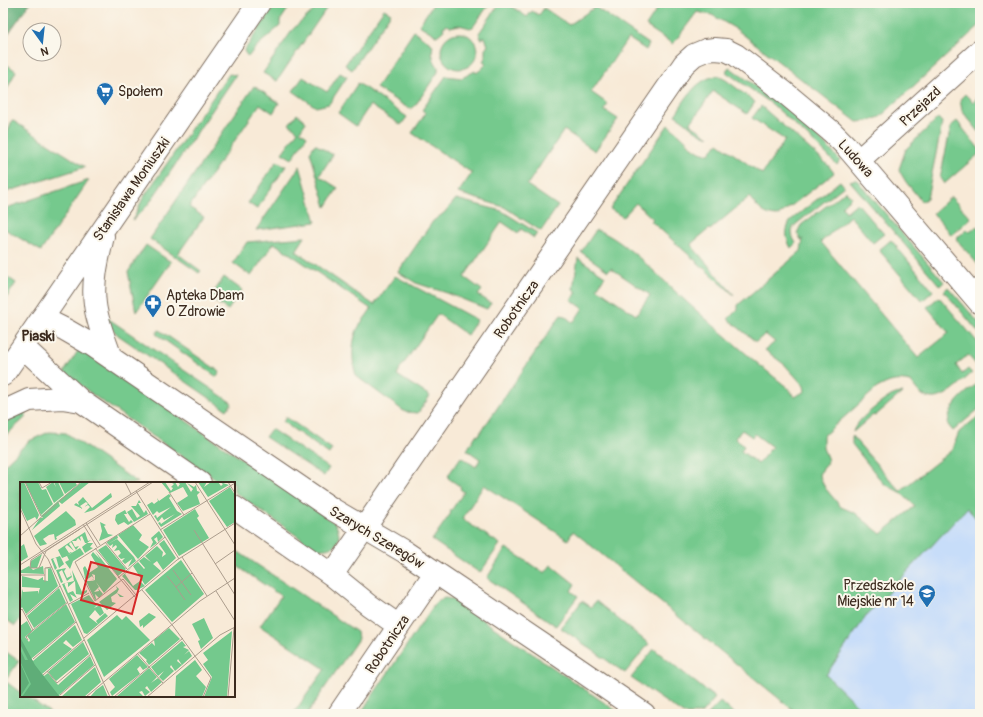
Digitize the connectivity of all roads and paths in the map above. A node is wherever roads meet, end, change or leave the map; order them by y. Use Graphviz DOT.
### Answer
graph roads {
  1 [pos="259,3"];
  2 [pos="706,50"];
  3 [pos="980,51"];
  4 [pos="859,160"];
  5 [pos="104,227"];
  6 [pos="980,303"];
  7 [pos="42,318"];
  8 [pos="22,347"];
  9 [pos="110,358"];
  10 [pos="3,375"];
  11 [pos="82,401"];
  12 [pos="3,412"];
  13 [pos="199,482"];
  14 [pos="235,508"];
  15 [pos="364,529"];
  16 [pos="435,573"];
  17 [pos="332,575"];
  18 [pos="399,626"];
  19 [pos="338,714"];
  20 [pos="644,714"];
  1 -- 5 [label="street, Stanisława Moniuszki"];
  2 -- 4 [label="street, Ludowa"];
  2 -- 15 [label="street, Robotnicza"];
  3 -- 4 [label="street, Przejazd"];
  4 -- 6 [label="street, Ludowa"];
  5 -- 7 [label="street, Stanisława Moniuszki"];
  5 -- 9 [label="street"];
  7 -- 8 [label="street, Stanisława Moniuszki"];
  7 -- 9 [label="street, Szarych Szeregów"];
  8 -- 10 [label="street, Stanisława Moniuszki"];
  8 -- 11 [label="street"];
  9 -- 15 [label="street, Szarych Szeregów"];
  11 -- 12 [label="street"];
  11 -- 13 [label="street"];
  14 -- 17 [label="street"];
  15 -- 16 [label="street, Szarych Szeregów"];
  15 -- 17 [label="street, Robotnicza"];
  16 -- 18 [label="street, Robotnicza"];
  16 -- 20 [label="street, Szarych Szeregów"];
  17 -- 18 [label="street"];
  18 -- 19 [label="street, Robotnicza"];
}
